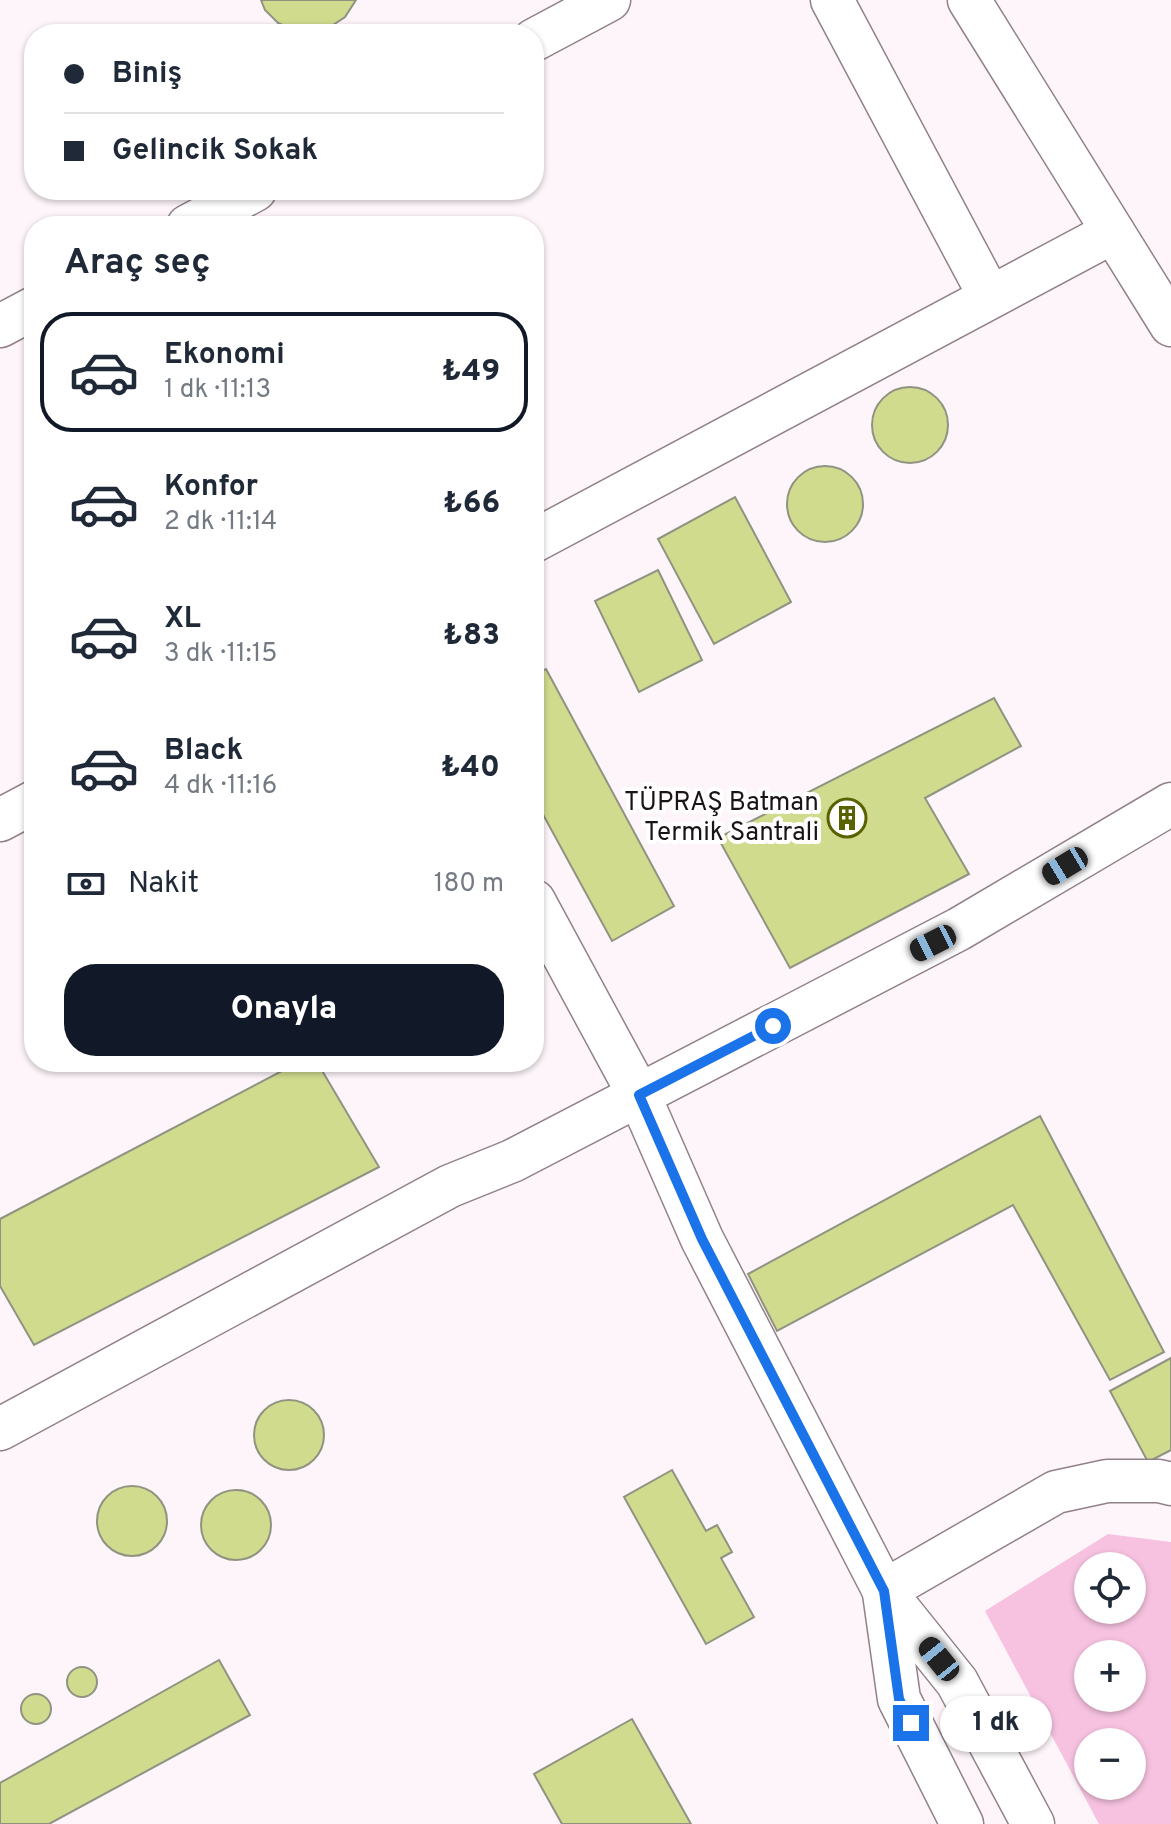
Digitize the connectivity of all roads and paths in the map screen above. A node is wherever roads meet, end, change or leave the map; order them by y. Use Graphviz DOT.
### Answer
graph roads {
  1 [pos="609,0"];
  2 [pos="832,0"];
  3 [pos="969,0"];
  4 [pos="544,35"];
  5 [pos="236,200"];
  6 [pos="207,216"];
  7 [pos="1113,232"];
  8 [pos="990,297"];
  9 [pos="24,313"];
  10 [pos="1171,325"];
  11 [pos="0,326"];
  12 [pos="544,536"];
  13 [pos="1171,804"];
  14 [pos="24,807"];
  15 [pos="0,820"];
  16 [pos="544,919"];
  17 [pos="639,1095"];
  18 [pos="0,1429"];
  19 [pos="1171,1484"];
  20 [pos="884,1591"];
  21 [pos="962,1824"];
  22 [pos="1033,1824"];
  1 -- 4 [label="street"];
  2 -- 8 [label="street"];
  3 -- 7 [label="street"];
  5 -- 6 [label="street"];
  7 -- 8 [label="street"];
  7 -- 10 [label="street"];
  8 -- 12 [label="street"];
  9 -- 11 [label="street"];
  13 -- 17 [label="street"];
  14 -- 15 [label="street"];
  16 -- 17 [label="street"];
  17 -- 18 [label="street"];
  17 -- 20 [label="street"];
  19 -- 20 [label="street"];
  20 -- 21 [label="street"];
  20 -- 22 [label="street"];
}
